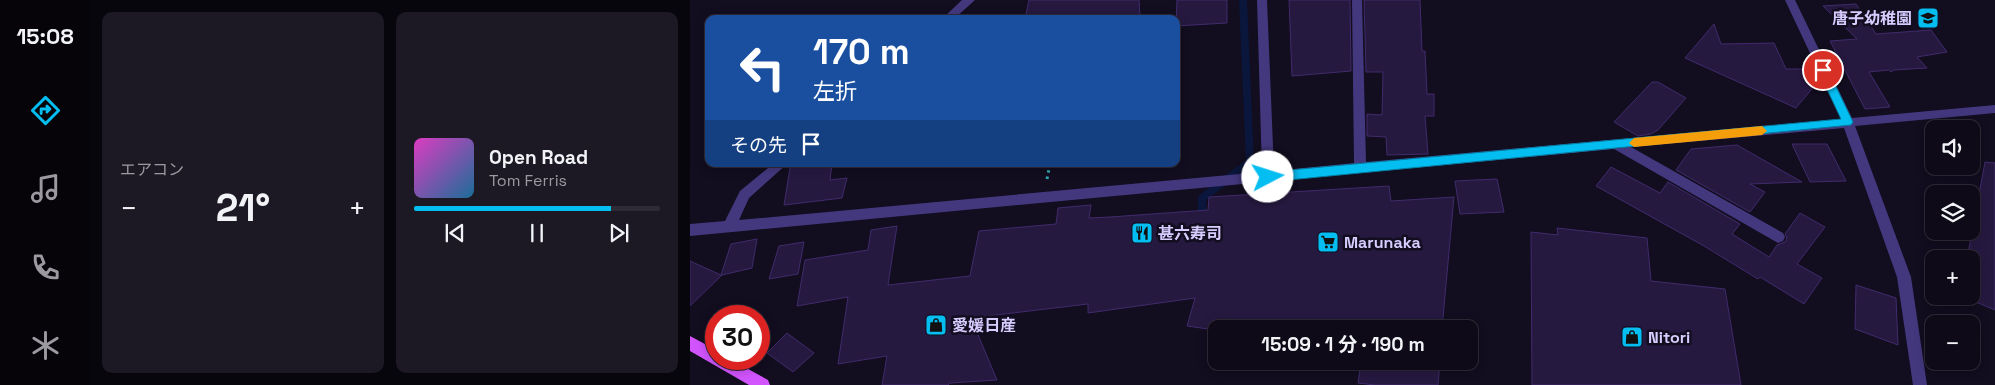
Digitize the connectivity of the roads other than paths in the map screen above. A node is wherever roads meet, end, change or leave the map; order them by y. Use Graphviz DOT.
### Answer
graph roads {
  1 [pos="970,0"];
  2 [pos="1262,0"];
  3 [pos="1357,0"];
  4 [pos="1790,0"];
  5 [pos="951,15"];
  6 [pos="1995,109"];
  7 [pos="1848,122"];
  8 [pos="1615,144"];
  9 [pos="777,167"];
  10 [pos="1360,168"];
  11 [pos="1268,177"];
  12 [pos="730,225"];
  13 [pos="690,230"];
  14 [pos="1778,237"];
  15 [pos="690,344"];
  16 [pos="705,352"];
  17 [pos="736,370"];
  18 [pos="763,385"];
  19 [pos="1920,385"];
  1 -- 5 [label="street"];
  2 -- 11 [label="street"];
  3 -- 10 [label="street"];
  4 -- 7 [label="street"];
  6 -- 7 [label="street"];
  7 -- 8 [label="street"];
  7 -- 19 [label="street"];
  8 -- 10 [label="street"];
  8 -- 14 [label="street"];
  9 -- 12 [label="street"];
  10 -- 11 [label="street"];
  11 -- 12 [label="street"];
  12 -- 13 [label="street"];
  15 -- 16 [label="main road"];
  17 -- 18 [label="main road"];
}
